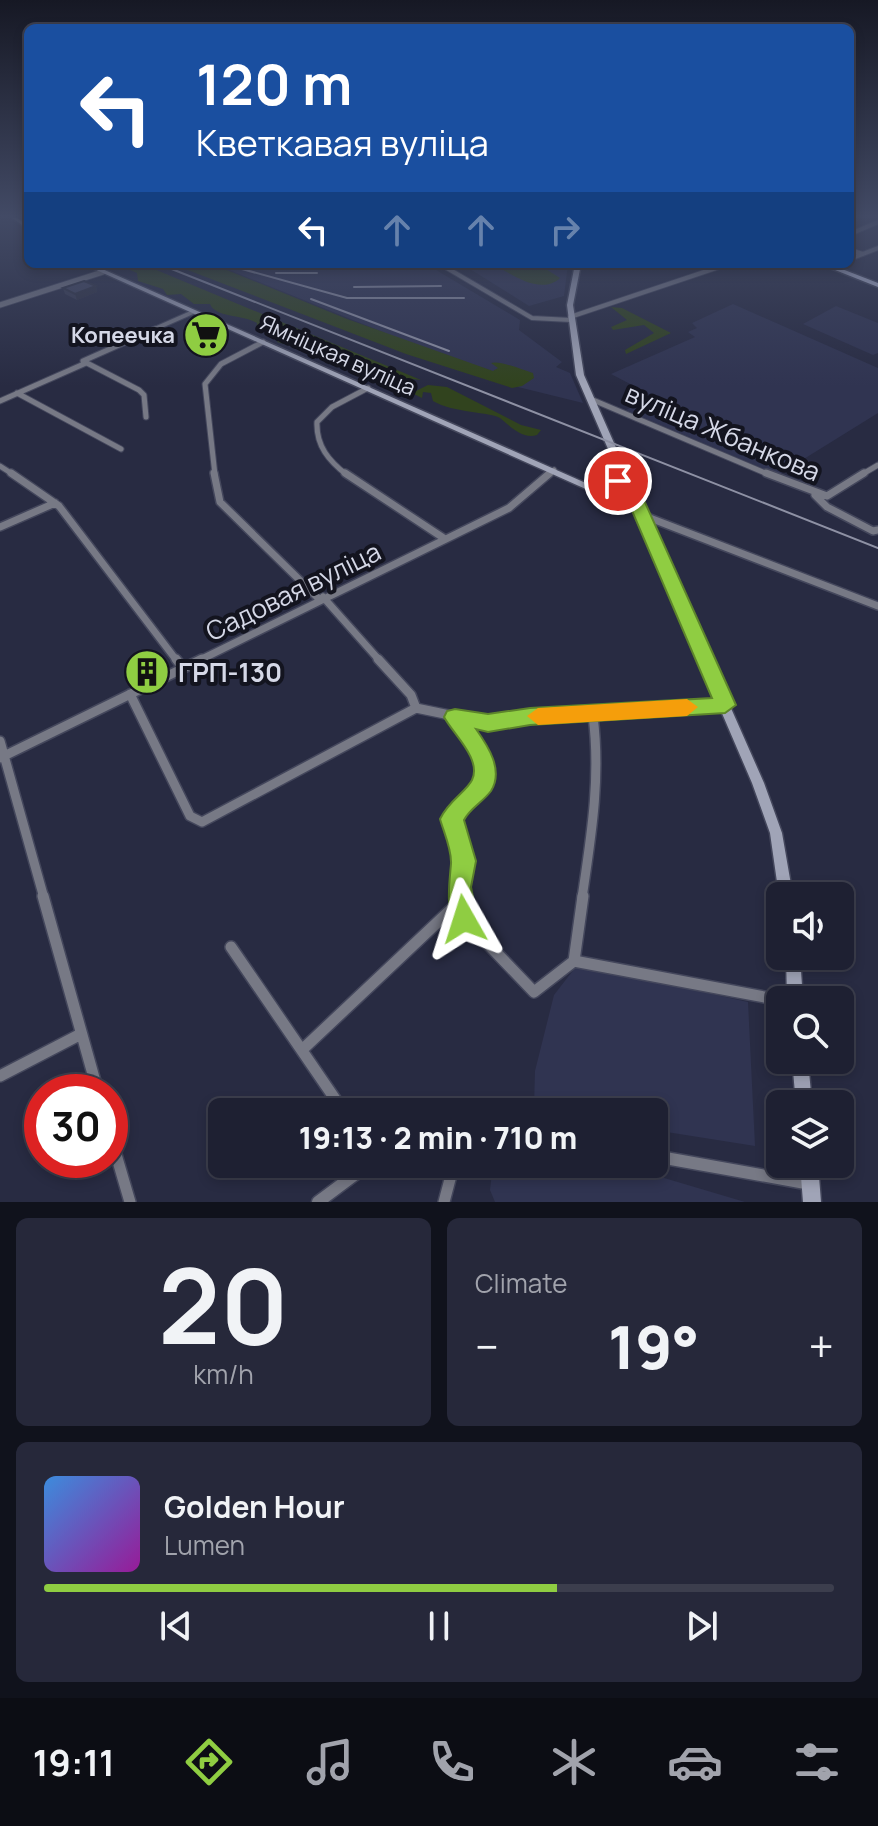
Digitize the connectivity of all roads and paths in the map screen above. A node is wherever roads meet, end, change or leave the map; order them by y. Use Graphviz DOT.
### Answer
graph roads {
  1 [pos="96,274"];
  2 [pos="108,274"];
  3 [pos="457,274"];
  4 [pos="577,274"];
  5 [pos="698,274"];
  6 [pos="852,274"];
  7 [pos="878,285"];
  8 [pos="0,305"];
  9 [pos="193,312"];
  10 [pos="570,318"];
  11 [pos="263,342"];
  12 [pos="85,362"];
  13 [pos="368,388"];
  14 [pos="17,393"];
  15 [pos="593,400"];
  16 [pos="0,401"];
  17 [pos="146,417"];
  18 [pos="121,449"];
  19 [pos="878,465"];
  20 [pos="0,466"];
  21 [pos="554,470"];
  22 [pos="623,471"];
  23 [pos="575,479"];
  24 [pos="613,481"];
  25 [pos="631,489"];
  26 [pos="814,494"];
  27 [pos="612,495"];
  28 [pos="55,503"];
  29 [pos="641,513"];
  30 [pos="0,527"];
  31 [pos="878,530"];
  32 [pos="445,539"];
  33 [pos="321,598"];
  34 [pos="878,606"];
  35 [pos="183,668"];
  36 [pos="130,694"];
  37 [pos="725,705"];
  38 [pos="416,708"];
  39 [pos="595,713"];
  40 [pos="455,717"];
  41 [pos="0,741"];
  42 [pos="2,757"];
  43 [pos="784,882"];
  44 [pos="459,902"];
  45 [pos="231,947"];
  46 [pos="574,961"];
  47 [pos="766,997"];
  48 [pos="81,1034"];
  49 [pos="303,1049"];
  50 [pos="93,1074"];
  51 [pos="0,1076"];
  52 [pos="335,1098"];
  53 [pos="668,1159"];
  54 [pos="123,1178"];
  55 [pos="343,1178"];
  56 [pos="450,1178"];
  57 [pos="811,1193"];
  58 [pos="130,1202"];
  59 [pos="318,1202"];
  60 [pos="444,1202"];
  1 -- 8 [label="street"];
  2 -- 9 [label="main road, Ямніцкая вуліца"];
  3 -- 10 [label="street"];
  4 -- 10 [label="main road"];
  5 -- 10 [label="street"];
  6 -- 7 [label="main road"];
  9 -- 11 [label="main road, Ямніцкая вуліца"];
  9 -- 12 [label="street"];
  10 -- 15 [label="main road"];
  11 -- 13 [label="main road, Ямніцкая вуліца"];
  11 -- 33 [label="street"];
  12 -- 14 [label="street"];
  12 -- 17 [label="street"];
  13 -- 21 [label="main road, Ямніцкая вуліца"];
  13 -- 32 [label="street"];
  14 -- 16 [label="street"];
  14 -- 18 [label="street"];
  15 -- 22 [label="main road"];
  15 -- 26 [label="street, вуліца Жбанкова"];
  19 -- 26 [label="street, вуліца Жбанкова"];
  20 -- 28 [label="street"];
  21 -- 23 [label="main road, Ямніцкая вуліца"];
  21 -- 32 [label="street, Садовая вуліца"];
  22 -- 24 [label="main road"];
  22 -- 25 [label="main road"];
  23 -- 24 [label="main road"];
  23 -- 27 [label="main road, Ямніцкая вуліца"];
  24 -- 25 [label="main road"];
  24 -- 27 [label="main road"];
  25 -- 27 [label="main road"];
  25 -- 29 [label="main road"];
  26 -- 31 [label="street"];
  27 -- 29 [label="main road, Ямніцкая вуліца"];
  28 -- 30 [label="street"];
  28 -- 35 [label="street"];
  29 -- 34 [label="street"];
  29 -- 37 [label="main road"];
  32 -- 33 [label="street, Садовая вуліца"];
  33 -- 35 [label="street, Садовая вуліца"];
  33 -- 38 [label="street"];
  35 -- 36 [label="street, Садовая вуліца"];
  36 -- 38 [label="street"];
  36 -- 42 [label="street, Садовая вуліца"];
  37 -- 39 [label="street"];
  37 -- 43 [label="main road"];
  38 -- 40 [label="street"];
  39 -- 40 [label="street"];
  39 -- 46 [label="street"];
  40 -- 44 [label="street"];
  41 -- 42 [label="street"];
  42 -- 48 [label="street"];
  44 -- 46 [label="street"];
  44 -- 49 [label="street"];
  45 -- 49 [label="street"];
  46 -- 47 [label="street"];
  48 -- 50 [label="street"];
  48 -- 51 [label="street"];
  49 -- 52 [label="street"];
  53 -- 57 [label="street"];
  54 -- 58 [label="street"];
  55 -- 59 [label="street"];
  56 -- 60 [label="street"];
}
